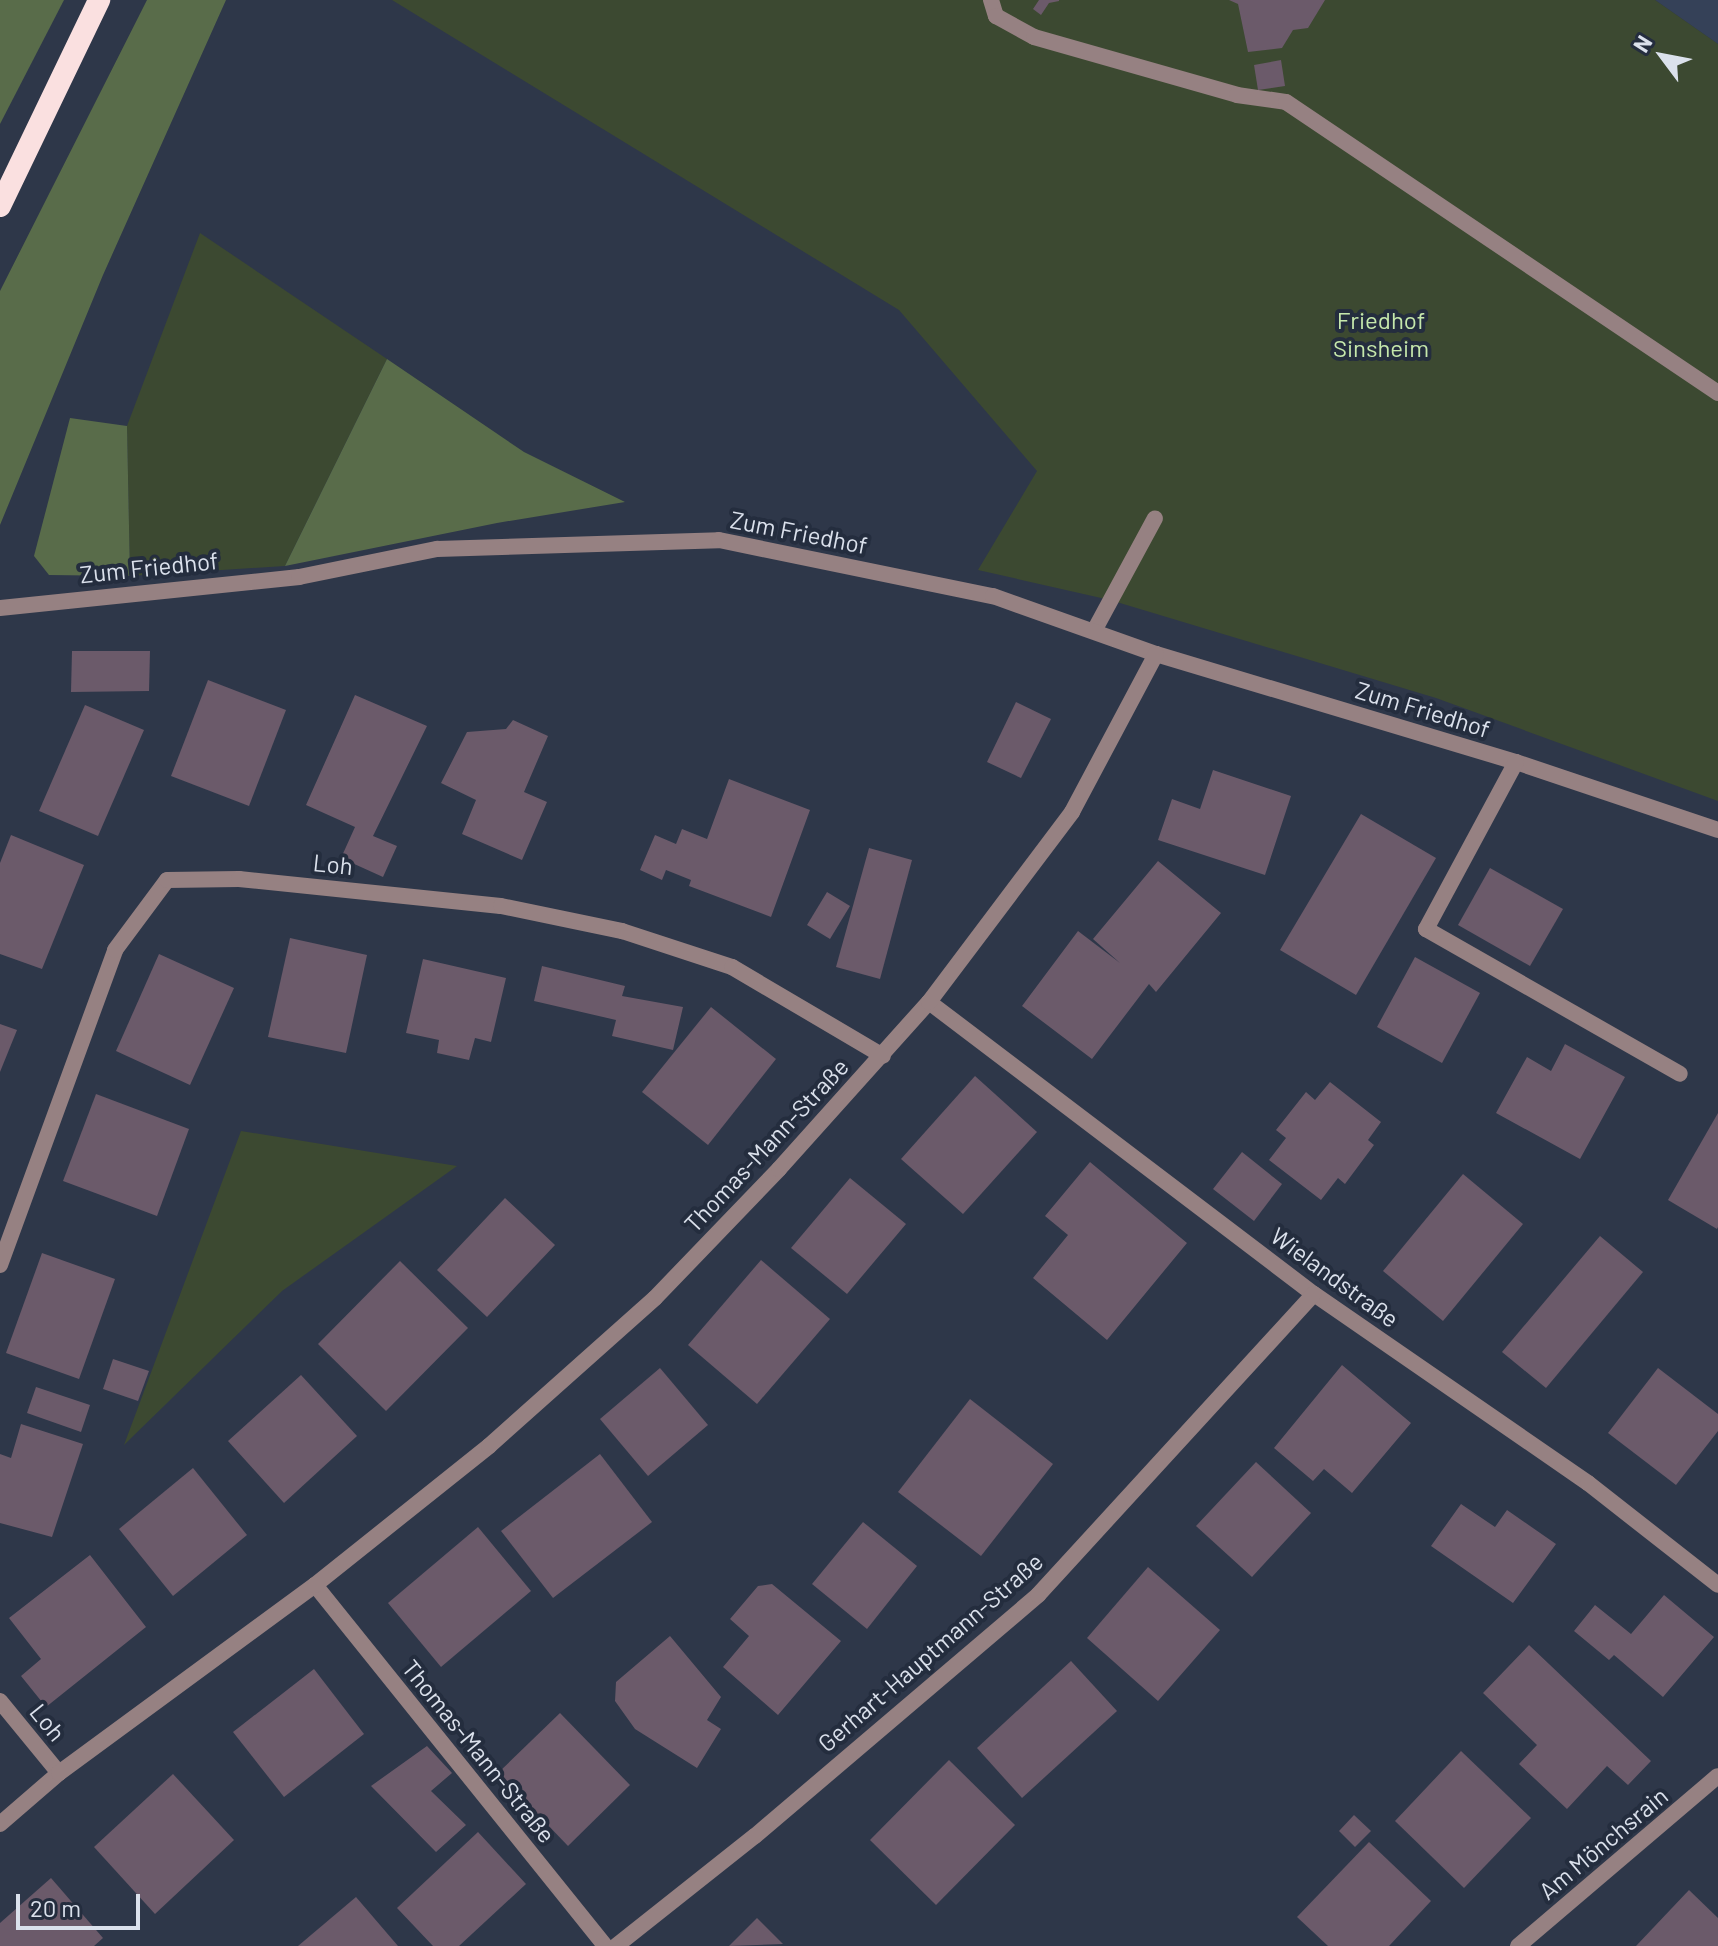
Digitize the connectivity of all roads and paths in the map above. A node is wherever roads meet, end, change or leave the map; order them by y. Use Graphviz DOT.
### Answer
graph roads {
  1 [pos="99,0"];
  2 [pos="991,0"];
  3 [pos="0,206"];
  4 [pos="1718,393"];
  5 [pos="1155,518"];
  6 [pos="0,608"];
  7 [pos="1094,631"];
  8 [pos="1156,654"];
  9 [pos="1516,762"];
  10 [pos="1718,830"];
  11 [pos="929,1002"];
  12 [pos="883,1056"];
  13 [pos="1680,1074"];
  14 [pos="0,1265"];
  15 [pos="1314,1294"];
  16 [pos="315,1585"];
  17 [pos="1718,1585"];
  18 [pos="0,1701"];
  19 [pos="59,1773"];
  20 [pos="1718,1776"];
  21 [pos="0,1824"];
  22 [pos="605,1946"];
  23 [pos="616,1946"];
  24 [pos="1518,1946"];
  1 -- 3 [label="highway"];
  2 -- 4 [label="street"];
  5 -- 7 [label="street"];
  6 -- 7 [label="street, Zum Friedhof"];
  7 -- 8 [label="street, Zum Friedhof"];
  8 -- 9 [label="street, Zum Friedhof"];
  8 -- 11 [label="street, Thomas-Mann-Straße"];
  9 -- 10 [label="street, Zum Friedhof"];
  9 -- 13 [label="street"];
  11 -- 12 [label="street, Thomas-Mann-Straße"];
  11 -- 15 [label="street, Wielandstraße"];
  12 -- 14 [label="street, Loh"];
  12 -- 16 [label="street, Thomas-Mann-Straße"];
  15 -- 17 [label="street, Wielandstraße"];
  15 -- 23 [label="street, Gerhart-Hauptmann-Straße"];
  16 -- 19 [label="street, Thomas-Mann-Straße"];
  16 -- 22 [label="street, Thomas-Mann-Straße"];
  18 -- 19 [label="street, Loh"];
  19 -- 21 [label="street, Thomas-Mann-Straße"];
  20 -- 24 [label="street, Am Mönchsrain"];
}
